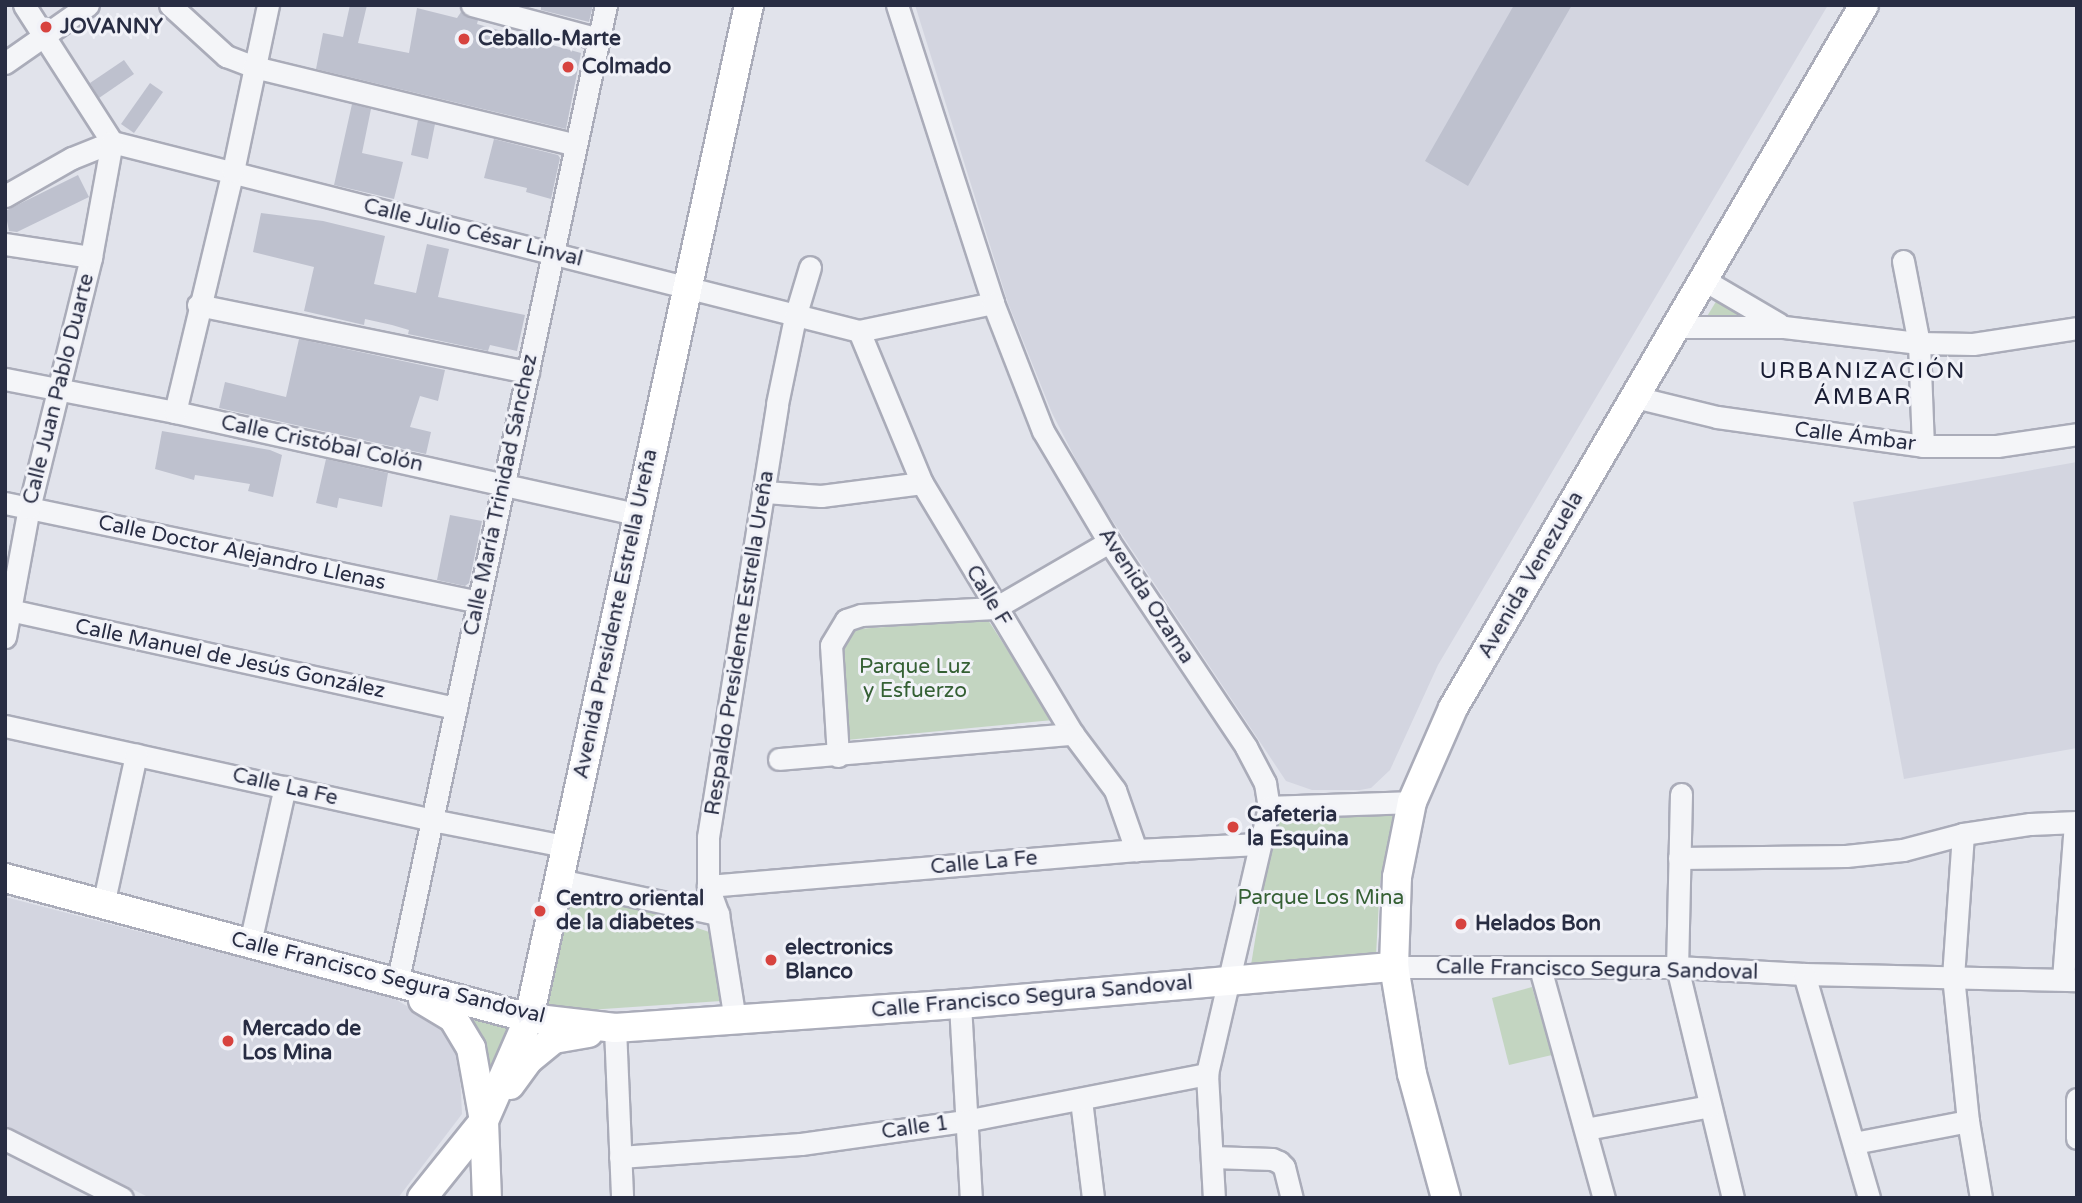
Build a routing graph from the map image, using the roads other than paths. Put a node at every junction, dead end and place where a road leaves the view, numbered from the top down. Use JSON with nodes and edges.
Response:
{"nodes":[{"id":1,"x":24,"y":5,"type":"edge"},
{"id":2,"x":89,"y":5,"type":"edge"},
{"id":3,"x":170,"y":5,"type":"edge"},
{"id":4,"x":268,"y":5,"type":"edge"},
{"id":5,"x":472,"y":5,"type":"edge"},
{"id":6,"x":606,"y":5,"type":"edge"},
{"id":7,"x":749,"y":5,"type":"edge"},
{"id":8,"x":897,"y":5,"type":"edge"},
{"id":9,"x":1864,"y":5,"type":"edge"},
{"id":10,"x":45,"y":37,"type":"junction"},
{"id":11,"x":599,"y":38,"type":"junction"},
{"id":12,"x":5,"y":62,"type":"edge"},
{"id":13,"x":254,"y":67,"type":"junction"},
{"id":14,"x":112,"y":142,"type":"junction"},
{"id":15,"x":576,"y":145,"type":"junction"},
{"id":16,"x":233,"y":171,"type":"junction"},
{"id":17,"x":5,"y":196,"type":"edge"},
{"id":18,"x":5,"y":244,"type":"edge"},
{"id":19,"x":553,"y":254,"type":"junction"},
{"id":20,"x":91,"y":257,"type":"junction"},
{"id":21,"x":1903,"y":261,"type":"dead end"},
{"id":22,"x":810,"y":267,"type":"dead end"},
{"id":23,"x":1704,"y":280,"type":"junction"},
{"id":24,"x":687,"y":286,"type":"junction"},
{"id":25,"x":993,"y":303,"type":"junction"},
{"id":26,"x":198,"y":305,"type":"junction"},
{"id":27,"x":795,"y":317,"type":"junction"},
{"id":28,"x":1676,"y":327,"type":"junction"},
{"id":29,"x":1784,"y":327,"type":"junction"},
{"id":30,"x":2077,"y":328,"type":"edge"},
{"id":31,"x":859,"y":331,"type":"junction"},
{"id":32,"x":1919,"y":343,"type":"junction"},
{"id":33,"x":528,"y":372,"type":"junction"},
{"id":34,"x":5,"y":379,"type":"edge"},
{"id":35,"x":58,"y":391,"type":"junction"},
{"id":36,"x":1635,"y":397,"type":"junction"},
{"id":37,"x":175,"y":412,"type":"junction"},
{"id":38,"x":2077,"y":434,"type":"edge"},
{"id":39,"x":1923,"y":446,"type":"junction"},
{"id":40,"x":503,"y":483,"type":"junction"},
{"id":41,"x":922,"y":483,"type":"junction"},
{"id":42,"x":765,"y":492,"type":"junction"},
{"id":43,"x":5,"y":503,"type":"edge"},
{"id":44,"x":29,"y":508,"type":"junction"},
{"id":45,"x":638,"y":515,"type":"junction"},
{"id":46,"x":1109,"y":542,"type":"junction"},
{"id":47,"x":478,"y":602,"type":"junction"},
{"id":48,"x":995,"y":608,"type":"junction"},
{"id":49,"x":8,"y":610,"type":"edge"},
{"id":50,"x":5,"y":637,"type":"edge"},
{"id":51,"x":456,"y":708,"type":"junction"},
{"id":52,"x":5,"y":726,"type":"edge"},
{"id":53,"x":1073,"y":734,"type":"junction"},
{"id":54,"x":136,"y":754,"type":"junction"},
{"id":55,"x":838,"y":756,"type":"junction"},
{"id":56,"x":779,"y":758,"type":"dead end"},
{"id":57,"x":285,"y":787,"type":"junction"},
{"id":58,"x":1681,"y":794,"type":"dead end"},
{"id":59,"x":1412,"y":802,"type":"junction"},
{"id":60,"x":1269,"y":807,"type":"junction"},
{"id":61,"x":432,"y":820,"type":"junction"},
{"id":62,"x":2076,"y":822,"type":"edge"},
{"id":63,"x":1963,"y":834,"type":"junction"},
{"id":64,"x":1260,"y":844,"type":"junction"},
{"id":65,"x":565,"y":846,"type":"junction"},
{"id":66,"x":1136,"y":850,"type":"junction"},
{"id":67,"x":1679,"y":858,"type":"junction"},
{"id":68,"x":5,"y":878,"type":"edge"},
{"id":69,"x":559,"y":880,"type":"junction"},
{"id":70,"x":708,"y":886,"type":"junction"},
{"id":71,"x":103,"y":905,"type":"junction"},
{"id":72,"x":718,"y":914,"type":"junction"},
{"id":73,"x":250,"y":943,"type":"junction"},
{"id":74,"x":1394,"y":967,"type":"junction"},
{"id":75,"x":1677,"y":967,"type":"junction"},
{"id":76,"x":1540,"y":968,"type":"junction"},
{"id":77,"x":1804,"y":974,"type":"junction"},
{"id":78,"x":1953,"y":976,"type":"junction"},
{"id":79,"x":2070,"y":980,"type":"edge"},
{"id":80,"x":1229,"y":981,"type":"junction"},
{"id":81,"x":397,"y":984,"type":"junction"},
{"id":82,"x":960,"y":1004,"type":"junction"},
{"id":83,"x":529,"y":1018,"type":"junction"},
{"id":84,"x":735,"y":1020,"type":"junction"},
{"id":85,"x":615,"y":1028,"type":"junction"},
{"id":86,"x":1208,"y":1074,"type":"junction"},
{"id":87,"x":2077,"y":1099,"type":"edge"},
{"id":88,"x":1081,"y":1100,"type":"junction"},
{"id":89,"x":1710,"y":1106,"type":"junction"},
{"id":90,"x":484,"y":1121,"type":"junction"},
{"id":91,"x":965,"y":1121,"type":"junction"},
{"id":92,"x":1968,"y":1121,"type":"junction"},
{"id":93,"x":1586,"y":1129,"type":"junction"},
{"id":94,"x":2077,"y":1138,"type":"edge"},
{"id":95,"x":5,"y":1139,"type":"edge"},
{"id":96,"x":1854,"y":1143,"type":"junction"},
{"id":97,"x":620,"y":1157,"type":"junction"},
{"id":98,"x":1212,"y":1157,"type":"junction"},
{"id":99,"x":122,"y":1198,"type":"edge"},
{"id":100,"x":422,"y":1198,"type":"edge"},
{"id":101,"x":487,"y":1198,"type":"edge"},
{"id":102,"x":622,"y":1198,"type":"edge"},
{"id":103,"x":971,"y":1198,"type":"edge"},
{"id":104,"x":1093,"y":1198,"type":"edge"},
{"id":105,"x":1214,"y":1198,"type":"edge"},
{"id":106,"x":1292,"y":1198,"type":"edge"},
{"id":107,"x":1446,"y":1198,"type":"edge"},
{"id":108,"x":1604,"y":1198,"type":"edge"},
{"id":109,"x":1732,"y":1198,"type":"edge"},
{"id":110,"x":1869,"y":1198,"type":"edge"},
{"id":111,"x":1981,"y":1198,"type":"edge"}],
"edges":[{"from":1,"to":10,"type":"street"},
{"from":2,"to":10,"type":"street"},
{"from":3,"to":13,"type":"street"},
{"from":4,"to":13,"type":"street"},
{"from":5,"to":11,"type":"street"},
{"from":6,"to":11,"type":"street","name":"Calle María Trinidad Sánchez"},
{"from":7,"to":24,"type":"main road","name":"Avenida Presidente Estrella Ureña"},
{"from":8,"to":25,"type":"street","name":"Avenida Ozama"},
{"from":9,"to":23,"type":"main road","name":"Avenida Venezuela"},
{"from":10,"to":12,"type":"street"},
{"from":10,"to":14,"type":"street"},
{"from":11,"to":15,"type":"street","name":"Calle María Trinidad Sánchez"},
{"from":13,"to":15,"type":"street"},
{"from":13,"to":16,"type":"street"},
{"from":14,"to":16,"type":"street","name":"Calle Julio César Linval"},
{"from":14,"to":17,"type":"street"},
{"from":14,"to":20,"type":"street","name":"Calle Juan Pablo Duarte"},
{"from":15,"to":19,"type":"street","name":"Calle María Trinidad Sánchez"},
{"from":16,"to":19,"type":"street","name":"Calle Julio César Linval"},
{"from":16,"to":26,"type":"street"},
{"from":18,"to":20,"type":"street"},
{"from":19,"to":24,"type":"street","name":"Calle Julio César Linval"},
{"from":19,"to":33,"type":"street","name":"Calle María Trinidad Sánchez"},
{"from":20,"to":35,"type":"street","name":"Calle Juan Pablo Duarte"},
{"from":21,"to":32,"type":"street"},
{"from":22,"to":27,"type":"street","name":"Respaldo Presidente Estrella Ureña"},
{"from":23,"to":28,"type":"main road","name":"Avenida Venezuela"},
{"from":23,"to":29,"type":"street"},
{"from":24,"to":27,"type":"street","name":"Calle Julio César Linval"},
{"from":24,"to":45,"type":"main road","name":"Avenida Presidente Estrella Ureña"},
{"from":25,"to":31,"type":"street","name":"Calle Julio César Linval"},
{"from":25,"to":46,"type":"street","name":"Avenida Ozama"},
{"from":26,"to":33,"type":"street"},
{"from":26,"to":37,"type":"street"},
{"from":27,"to":31,"type":"street","name":"Calle Julio César Linval"},
{"from":27,"to":42,"type":"street","name":"Respaldo Presidente Estrella Ureña"},
{"from":28,"to":29,"type":"street"},
{"from":28,"to":36,"type":"main road","name":"Avenida Venezuela"},
{"from":29,"to":32,"type":"street"},
{"from":30,"to":32,"type":"street"},
{"from":31,"to":41,"type":"street","name":"Calle F"},
{"from":32,"to":39,"type":"street"},
{"from":33,"to":40,"type":"street","name":"Calle María Trinidad Sánchez"},
{"from":34,"to":35,"type":"street","name":"Calle Cristóbal Colón"},
{"from":35,"to":37,"type":"street","name":"Calle Cristóbal Colón"},
{"from":35,"to":44,"type":"street","name":"Calle Juan Pablo Duarte"},
{"from":36,"to":39,"type":"street","name":"Calle Ámbar"},
{"from":36,"to":59,"type":"main road","name":"Avenida Venezuela"},
{"from":37,"to":40,"type":"street","name":"Calle Cristóbal Colón"},
{"from":38,"to":39,"type":"street","name":"Calle Ámbar"},
{"from":40,"to":45,"type":"street","name":"Calle Cristóbal Colón"},
{"from":40,"to":47,"type":"street","name":"Calle María Trinidad Sánchez"},
{"from":41,"to":42,"type":"street"},
{"from":41,"to":48,"type":"street","name":"Calle F"},
{"from":42,"to":70,"type":"street","name":"Respaldo Presidente Estrella Ureña"},
{"from":43,"to":44,"type":"street","name":"Calle Doctor Alejandro Llenas"},
{"from":44,"to":47,"type":"street","name":"Calle Doctor Alejandro Llenas"},
{"from":44,"to":49,"type":"street","name":"Calle Juan Pablo Duarte"},
{"from":45,"to":65,"type":"main road","name":"Avenida Presidente Estrella Ureña"},
{"from":46,"to":48,"type":"street"},
{"from":46,"to":60,"type":"street","name":"Avenida Ozama"},
{"from":47,"to":51,"type":"street","name":"Calle María Trinidad Sánchez"},
{"from":48,"to":53,"type":"street","name":"Calle F"},
{"from":48,"to":55,"type":"street"},
{"from":49,"to":50,"type":"street","name":"Calle Juan Pablo Duarte"},
{"from":49,"to":51,"type":"street","name":"Calle Manuel de Jesús González"},
{"from":51,"to":61,"type":"street","name":"Calle María Trinidad Sánchez"},
{"from":52,"to":54,"type":"street","name":"Calle La Fe"},
{"from":53,"to":55,"type":"street"},
{"from":53,"to":66,"type":"street","name":"Calle F"},
{"from":54,"to":57,"type":"street","name":"Calle La Fe"},
{"from":54,"to":71,"type":"street"},
{"from":55,"to":56,"type":"street"},
{"from":57,"to":61,"type":"street","name":"Calle La Fe"},
{"from":57,"to":73,"type":"street"},
{"from":58,"to":67,"type":"street"},
{"from":59,"to":60,"type":"street"},
{"from":59,"to":74,"type":"main road","name":"Avenida Venezuela"},
{"from":60,"to":64,"type":"street","name":"Avenida Ozama"},
{"from":61,"to":65,"type":"street","name":"Calle La Fe"},
{"from":61,"to":81,"type":"street","name":"Calle María Trinidad Sánchez"},
{"from":62,"to":63,"type":"street"},
{"from":62,"to":79,"type":"street"},
{"from":63,"to":67,"type":"street"},
{"from":63,"to":78,"type":"street"},
{"from":64,"to":66,"type":"street","name":"Calle La Fe"},
{"from":64,"to":80,"type":"street","name":"Avenida Ozama"},
{"from":65,"to":69,"type":"main road","name":"Avenida Presidente Estrella Ureña"},
{"from":66,"to":70,"type":"street","name":"Calle La Fe"},
{"from":67,"to":75,"type":"street"},
{"from":68,"to":71,"type":"main road","name":"Calle Francisco Segura Sandoval"},
{"from":69,"to":72,"type":"street"},
{"from":69,"to":83,"type":"main road","name":"Avenida Presidente Estrella Ureña"},
{"from":70,"to":72,"type":"street","name":"Respaldo Presidente Estrella Ureña"},
{"from":71,"to":73,"type":"main road","name":"Calle Francisco Segura Sandoval"},
{"from":72,"to":84,"type":"street","name":"Respaldo Presidente Estrella Ureña"},
{"from":73,"to":81,"type":"main road","name":"Calle Francisco Segura Sandoval"},
{"from":74,"to":76,"type":"street","name":"Calle Francisco Segura Sandoval"},
{"from":74,"to":80,"type":"main road","name":"Calle Francisco Segura Sandoval"},
{"from":74,"to":107,"type":"main road","name":"Avenida Venezuela"},
{"from":75,"to":76,"type":"street","name":"Calle Francisco Segura Sandoval"},
{"from":75,"to":77,"type":"street","name":"Calle Francisco Segura Sandoval"},
{"from":75,"to":89,"type":"street"},
{"from":76,"to":93,"type":"street"},
{"from":77,"to":78,"type":"street","name":"Calle Francisco Segura Sandoval"},
{"from":77,"to":96,"type":"street"},
{"from":78,"to":79,"type":"street","name":"Calle Francisco Segura Sandoval"},
{"from":78,"to":92,"type":"street"},
{"from":80,"to":82,"type":"main road","name":"Calle Francisco Segura Sandoval"},
{"from":80,"to":86,"type":"street","name":"Avenida Ozama"},
{"from":81,"to":83,"type":"main road","name":"Calle Francisco Segura Sandoval"},
{"from":81,"to":90,"type":"main road"},
{"from":82,"to":84,"type":"main road","name":"Calle Francisco Segura Sandoval"},
{"from":82,"to":91,"type":"street"},
{"from":83,"to":85,"type":"main road","name":"Calle Francisco Segura Sandoval"},
{"from":83,"to":90,"type":"main road","name":"Avenida Presidente Estrella Ureña"},
{"from":84,"to":85,"type":"main road","name":"Calle Francisco Segura Sandoval"},
{"from":85,"to":90,"type":"main road"},
{"from":85,"to":97,"type":"street"},
{"from":86,"to":88,"type":"street","name":"Calle 1"},
{"from":86,"to":98,"type":"street","name":"Avenida Ozama"},
{"from":87,"to":94,"type":"street"},
{"from":88,"to":91,"type":"street","name":"Calle 1"},
{"from":88,"to":104,"type":"street"},
{"from":89,"to":93,"type":"street"},
{"from":89,"to":109,"type":"street"},
{"from":90,"to":100,"type":"main road","name":"Avenida Presidente Estrella Ureña"},
{"from":90,"to":101,"type":"main road"},
{"from":91,"to":97,"type":"street","name":"Calle 1"},
{"from":91,"to":103,"type":"street"},
{"from":92,"to":96,"type":"street"},
{"from":92,"to":111,"type":"street"},
{"from":93,"to":108,"type":"street"},
{"from":95,"to":99,"type":"street"},
{"from":96,"to":110,"type":"street"},
{"from":97,"to":102,"type":"street"},
{"from":98,"to":105,"type":"street","name":"Avenida Ozama"},
{"from":98,"to":106,"type":"street"}]}
